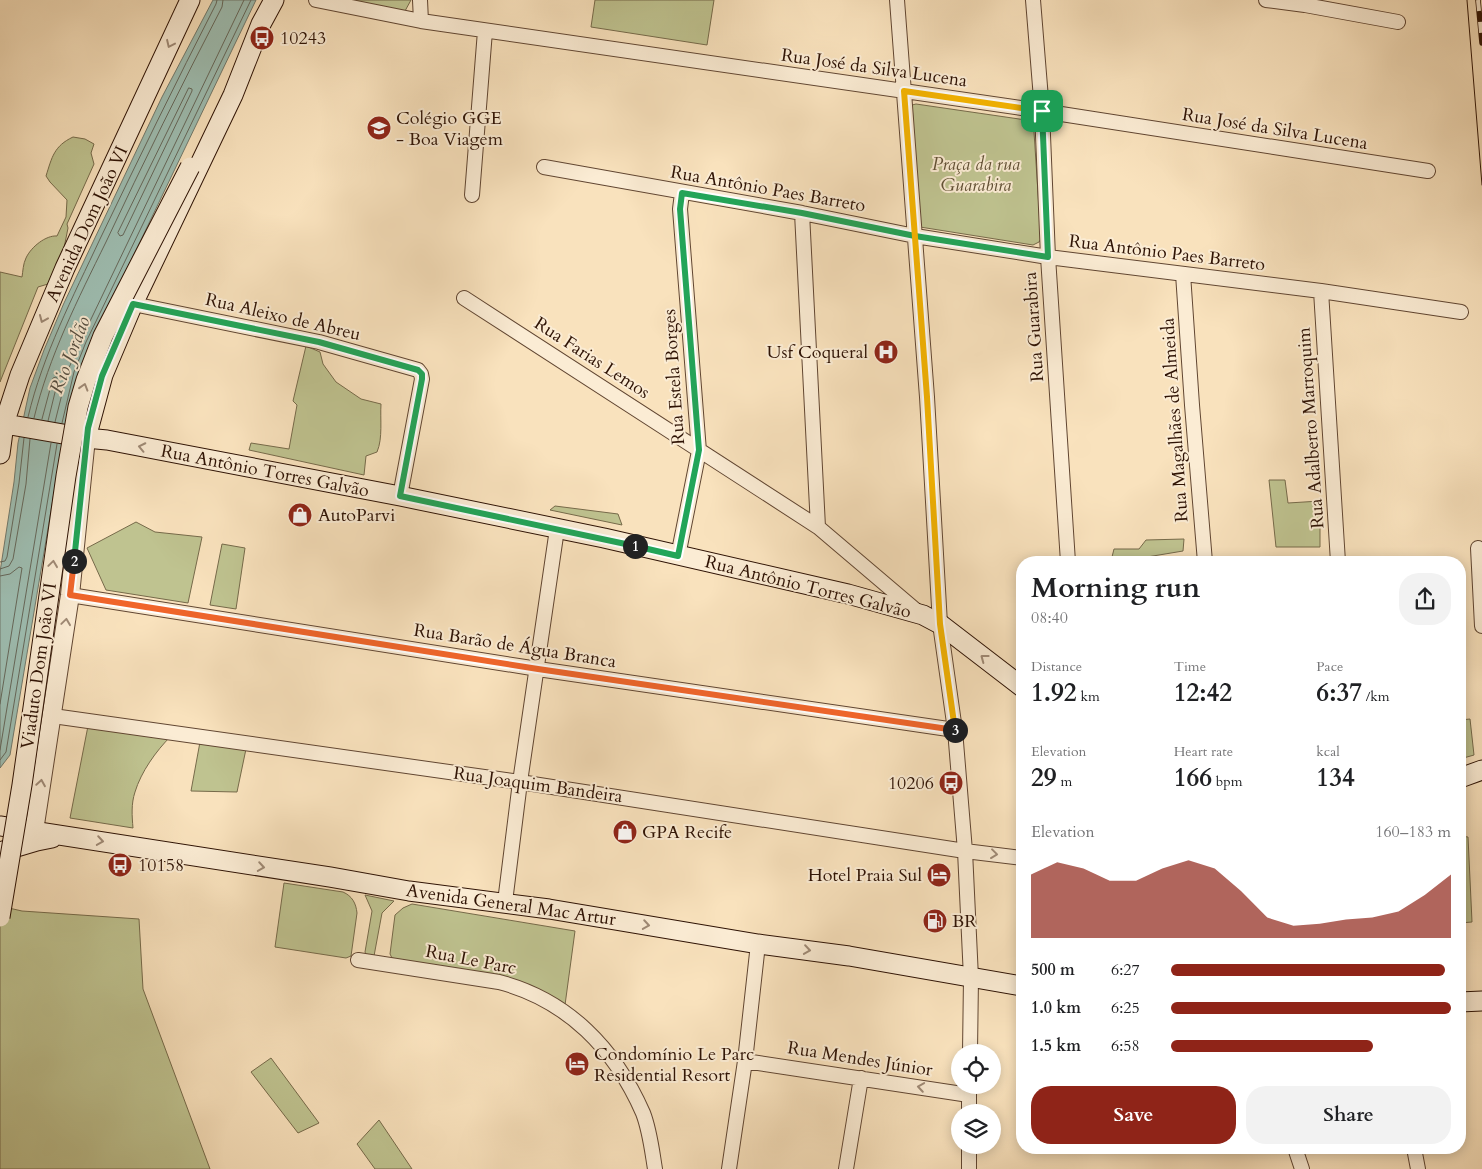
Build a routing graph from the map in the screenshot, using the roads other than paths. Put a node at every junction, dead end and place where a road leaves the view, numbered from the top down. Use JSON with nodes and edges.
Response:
{"nodes":[{"id":1,"x":190,"y":0,"type":"edge"},
{"id":2,"x":274,"y":0,"type":"edge"},
{"id":3,"x":316,"y":0,"type":"edge"},
{"id":4,"x":420,"y":0,"type":"edge"},
{"id":5,"x":897,"y":0,"type":"edge"},
{"id":6,"x":1033,"y":0,"type":"edge"},
{"id":7,"x":1266,"y":0,"type":"edge"},
{"id":8,"x":1305,"y":2,"type":"edge"},
{"id":9,"x":421,"y":21,"type":"junction"},
{"id":10,"x":1398,"y":22,"type":"dead end"},
{"id":11,"x":486,"y":31,"type":"junction"},
{"id":12,"x":904,"y":91,"type":"junction"},
{"id":13,"x":1042,"y":111,"type":"junction"},
{"id":14,"x":216,"y":131,"type":"junction"},
{"id":15,"x":544,"y":167,"type":"dead end"},
{"id":16,"x":1428,"y":171,"type":"dead end"},
{"id":17,"x":682,"y":193,"type":"junction"},
{"id":18,"x":472,"y":196,"type":"dead end"},
{"id":19,"x":802,"y":213,"type":"junction"},
{"id":20,"x":915,"y":236,"type":"junction"},
{"id":21,"x":1048,"y":257,"type":"junction"},
{"id":22,"x":1183,"y":274,"type":"junction"},
{"id":23,"x":1321,"y":291,"type":"junction"},
{"id":24,"x":464,"y":298,"type":"dead end"},
{"id":25,"x":133,"y":304,"type":"junction"},
{"id":26,"x":1461,"y":312,"type":"dead end"},
{"id":27,"x":10,"y":419,"type":"edge"},
{"id":28,"x":87,"y":433,"type":"junction"},
{"id":29,"x":699,"y":450,"type":"junction"},
{"id":30,"x":0,"y":454,"type":"edge"},
{"id":31,"x":400,"y":496,"type":"junction"},
{"id":32,"x":818,"y":526,"type":"junction"},
{"id":33,"x":557,"y":529,"type":"junction"},
{"id":34,"x":1478,"y":548,"type":"dead end"},
{"id":35,"x":678,"y":556,"type":"junction"},
{"id":36,"x":1068,"y":556,"type":"edge"},
{"id":37,"x":1205,"y":556,"type":"edge"},
{"id":38,"x":1338,"y":556,"type":"edge"},
{"id":39,"x":70,"y":595,"type":"junction"},
{"id":40,"x":923,"y":615,"type":"junction"},
{"id":41,"x":940,"y":624,"type":"junction"},
{"id":42,"x":1482,"y":626,"type":"edge"},
{"id":43,"x":538,"y":669,"type":"junction"},
{"id":44,"x":1016,"y":682,"type":"edge"},
{"id":45,"x":53,"y":716,"type":"junction"},
{"id":46,"x":955,"y":730,"type":"junction"},
{"id":47,"x":1482,"y":770,"type":"edge"},
{"id":48,"x":1466,"y":776,"type":"edge"},
{"id":49,"x":520,"y":782,"type":"junction"},
{"id":50,"x":0,"y":826,"type":"edge"},
{"id":51,"x":34,"y":831,"type":"junction"},
{"id":52,"x":64,"y":836,"type":"junction"},
{"id":53,"x":965,"y":851,"type":"junction"},
{"id":54,"x":0,"y":852,"type":"edge"},
{"id":55,"x":1016,"y":857,"type":"edge"},
{"id":56,"x":505,"y":902,"type":"junction"},
{"id":57,"x":0,"y":917,"type":"edge"},
{"id":58,"x":758,"y":944,"type":"junction"},
{"id":59,"x":358,"y":960,"type":"dead end"},
{"id":60,"x":971,"y":978,"type":"junction"},
{"id":61,"x":1016,"y":985,"type":"edge"},
{"id":62,"x":1482,"y":1001,"type":"edge"},
{"id":63,"x":1466,"y":1002,"type":"edge"},
{"id":64,"x":970,"y":1044,"type":"edge"},
{"id":65,"x":744,"y":1061,"type":"junction"},
{"id":66,"x":861,"y":1078,"type":"junction"},
{"id":67,"x":951,"y":1088,"type":"edge"},
{"id":68,"x":969,"y":1154,"type":"edge"},
{"id":69,"x":1297,"y":1154,"type":"edge"},
{"id":70,"x":1415,"y":1154,"type":"edge"},
{"id":71,"x":1301,"y":1168,"type":"edge"},
{"id":72,"x":654,"y":1169,"type":"edge"},
{"id":73,"x":729,"y":1169,"type":"edge"},
{"id":74,"x":846,"y":1169,"type":"edge"},
{"id":75,"x":969,"y":1169,"type":"edge"},
{"id":76,"x":1418,"y":1169,"type":"edge"}],
"edges":[{"from":1,"to":27,"type":"main road","name":"Avenida Dom João VI","one_way":true},
{"from":2,"to":14,"type":"main road"},
{"from":3,"to":9,"type":"street","name":"Rua José da Silva Lucena"},
{"from":4,"to":9,"type":"street"},
{"from":5,"to":12,"type":"street"},
{"from":6,"to":13,"type":"street","name":"Rua Guarabira"},
{"from":7,"to":8,"type":"street"},
{"from":8,"to":10,"type":"street"},
{"from":9,"to":11,"type":"street","name":"Rua José da Silva Lucena"},
{"from":11,"to":12,"type":"street","name":"Rua José da Silva Lucena"},
{"from":11,"to":18,"type":"street"},
{"from":12,"to":13,"type":"street","name":"Rua José da Silva Lucena"},
{"from":12,"to":20,"type":"street"},
{"from":13,"to":16,"type":"street","name":"Rua José da Silva Lucena"},
{"from":13,"to":21,"type":"street","name":"Rua Guarabira"},
{"from":14,"to":25,"type":"main road"},
{"from":57,"to":14,"type":"main road","name":"Viaduto Dom João VI","one_way":true,"bridge":true},
{"from":15,"to":17,"type":"street","name":"Rua Antônio Paes Barreto"},
{"from":17,"to":19,"type":"street","name":"Rua Antônio Paes Barreto"},
{"from":17,"to":29,"type":"street","name":"Rua Estela Borges"},
{"from":19,"to":20,"type":"street","name":"Rua Antônio Paes Barreto"},
{"from":19,"to":32,"type":"street"},
{"from":20,"to":21,"type":"street","name":"Rua Antônio Paes Barreto"},
{"from":20,"to":41,"type":"street"},
{"from":21,"to":22,"type":"street","name":"Rua Antônio Paes Barreto"},
{"from":21,"to":36,"type":"street","name":"Rua Guarabira"},
{"from":22,"to":23,"type":"street","name":"Rua Antônio Paes Barreto"},
{"from":22,"to":37,"type":"street","name":"Rua Magalhães de Almeida"},
{"from":23,"to":26,"type":"street","name":"Rua Antônio Paes Barreto"},
{"from":23,"to":38,"type":"street","name":"Rua Adalberto Marroquim"},
{"from":24,"to":29,"type":"street","name":"Rua Farias Lemos"},
{"from":25,"to":28,"type":"main road"},
{"from":25,"to":31,"type":"street","name":"Rua Aleixo de Abreu"},
{"from":27,"to":28,"type":"main road","name":"Rua Antônio Torres Galvão"},
{"from":27,"to":30,"type":"main road","name":"Avenida Dom João VI"},
{"from":31,"to":28,"type":"main road","name":"Rua Antônio Torres Galvão","one_way":true},
{"from":28,"to":39,"type":"street"},
{"from":29,"to":32,"type":"street","name":"Rua Farias Lemos"},
{"from":29,"to":35,"type":"street","name":"Rua Estela Borges"},
{"from":31,"to":33,"type":"main road","name":"Rua Antônio Torres Galvão"},
{"from":32,"to":40,"type":"street","name":"Rua Farias Lemos"},
{"from":33,"to":35,"type":"main road","name":"Rua Antônio Torres Galvão"},
{"from":33,"to":43,"type":"street"},
{"from":34,"to":42,"type":"street"},
{"from":35,"to":40,"type":"main road","name":"Rua Antônio Torres Galvão"},
{"from":39,"to":43,"type":"street","name":"Rua Barão de Água Branca"},
{"from":45,"to":39,"type":"street","one_way":true},
{"from":40,"to":41,"type":"main road","name":"Rua Antônio Torres Galvão"},
{"from":44,"to":41,"type":"main road","name":"Rua Antônio Torres Galvão","one_way":true},
{"from":41,"to":46,"type":"street"},
{"from":43,"to":46,"type":"street","name":"Rua Barão de Água Branca"},
{"from":43,"to":49,"type":"street"},
{"from":45,"to":49,"type":"street","name":"Rua Joaquim Bandeira"},
{"from":51,"to":45,"type":"street","one_way":true},
{"from":46,"to":53,"type":"street"},
{"from":47,"to":48,"type":"main road"},
{"from":49,"to":53,"type":"street","name":"Rua Joaquim Bandeira"},
{"from":49,"to":56,"type":"street"},
{"from":50,"to":51,"type":"main road","name":"Avenida General Mac Artur"},
{"from":51,"to":52,"type":"main road","name":"Avenida General Mac Artur"},
{"from":52,"to":54,"type":"main road"},
{"from":52,"to":56,"type":"main road","name":"Avenida General Mac Artur","one_way":true},
{"from":53,"to":55,"type":"street","name":"Rua Joaquim Bandeira","one_way":true},
{"from":53,"to":60,"type":"street"},
{"from":56,"to":58,"type":"main road","name":"Avenida General Mac Artur","one_way":true},
{"from":58,"to":60,"type":"main road","name":"Avenida General Mac Artur","one_way":true},
{"from":58,"to":65,"type":"street"},
{"from":59,"to":72,"type":"street","name":"Rua Le Parc"},
{"from":60,"to":61,"type":"main road","name":"Avenida General Mac Artur"},
{"from":60,"to":64,"type":"street"},
{"from":62,"to":63,"type":"main road"},
{"from":65,"to":66,"type":"street","name":"Rua Mendes Júnior"},
{"from":65,"to":73,"type":"street"},
{"from":67,"to":66,"type":"street","name":"Rua Mendes Júnior","one_way":true},
{"from":66,"to":74,"type":"street"},
{"from":68,"to":75,"type":"street"},
{"from":69,"to":71,"type":"street"},
{"from":70,"to":76,"type":"street"}]}
